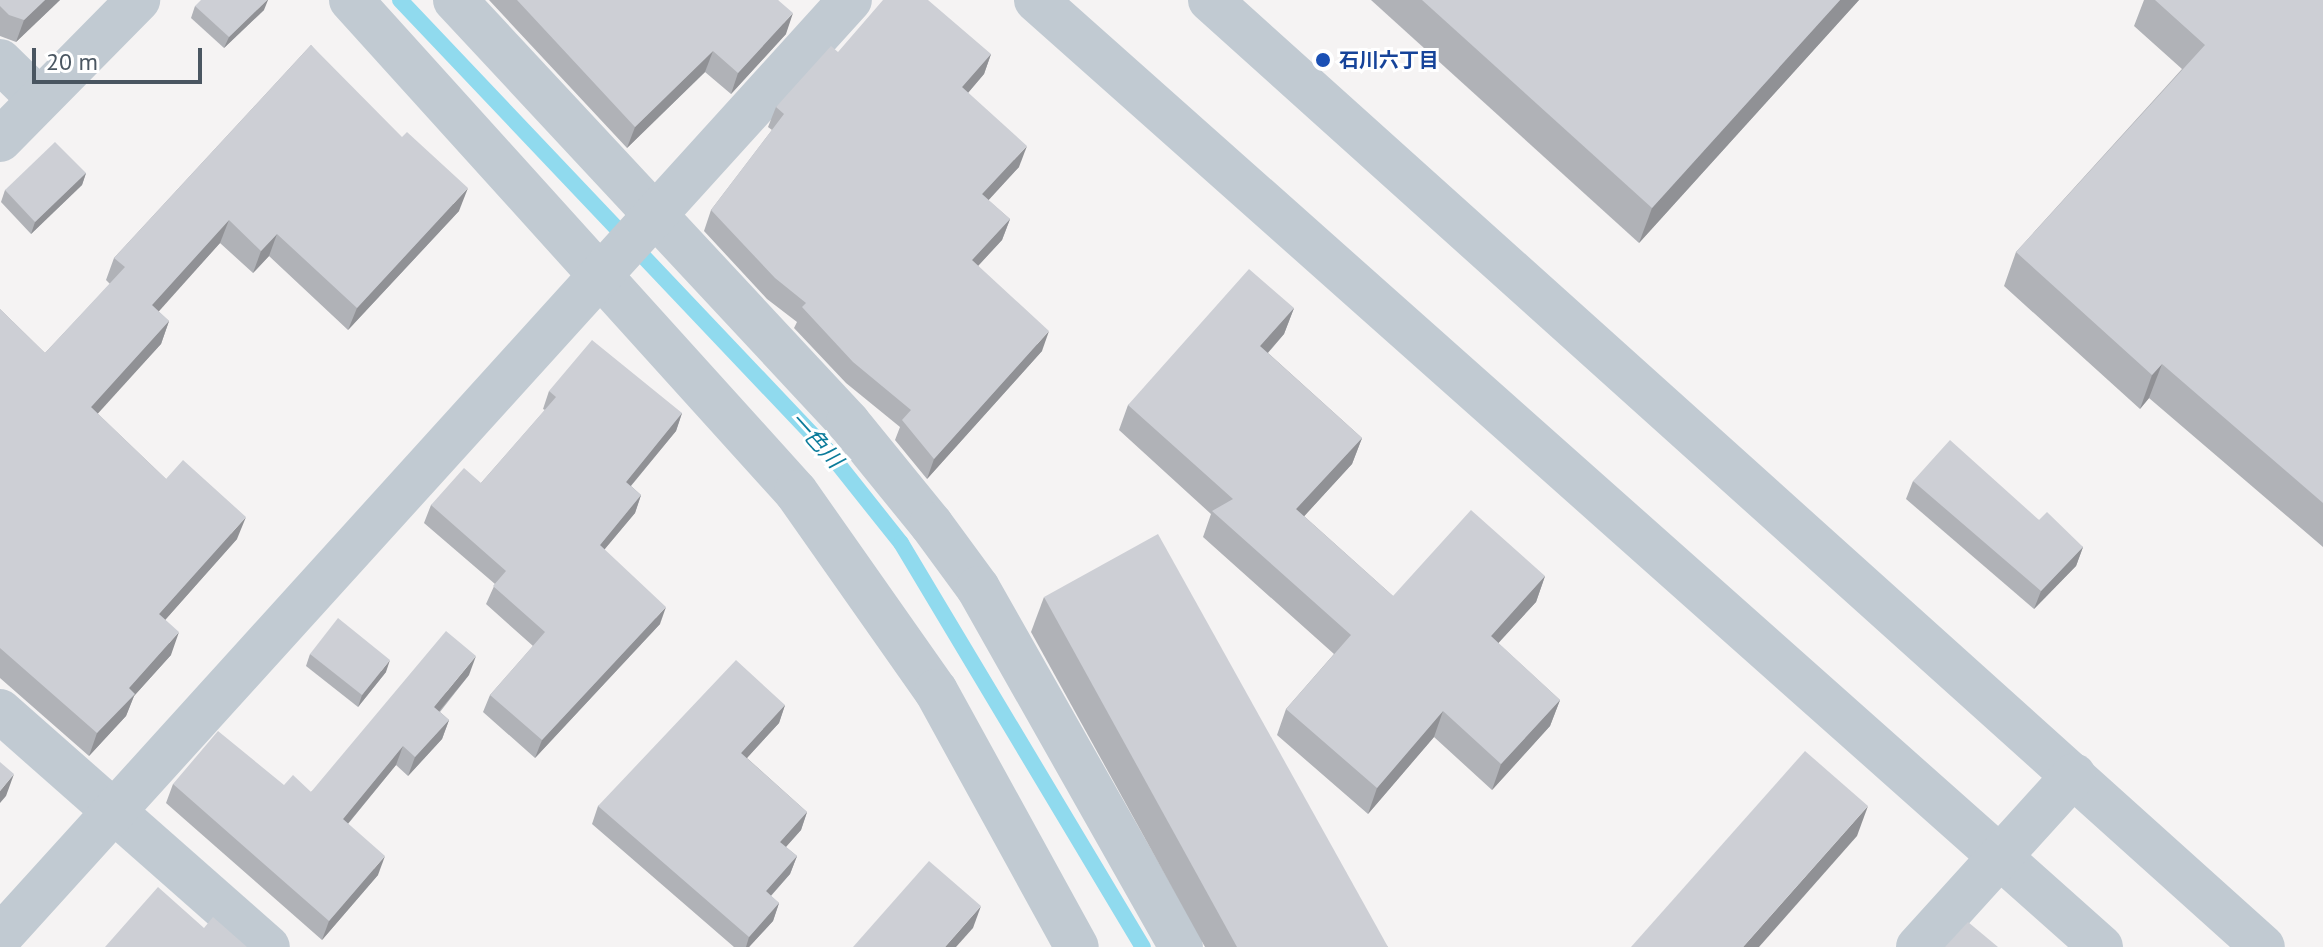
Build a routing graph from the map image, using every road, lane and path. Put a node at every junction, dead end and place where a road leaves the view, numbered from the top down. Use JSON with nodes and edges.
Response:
{"nodes":[{"id":1,"x":138,"y":0,"type":"edge"},
{"id":2,"x":351,"y":0,"type":"edge"},
{"id":3,"x":455,"y":0,"type":"edge"},
{"id":4,"x":850,"y":0,"type":"edge"},
{"id":5,"x":1036,"y":0,"type":"edge"},
{"id":6,"x":1210,"y":0,"type":"edge"},
{"id":7,"x":0,"y":61,"type":"edge"},
{"id":8,"x":39,"y":99,"type":"junction"},
{"id":9,"x":0,"y":140,"type":"edge"},
{"id":10,"x":649,"y":221,"type":"junction"},
{"id":11,"x":605,"y":271,"type":"junction"},
{"id":12,"x":0,"y":711,"type":"edge"},
{"id":13,"x":2074,"y":775,"type":"junction"},
{"id":14,"x":112,"y":810,"type":"junction"},
{"id":15,"x":2000,"y":856,"type":"junction"},
{"id":16,"x":0,"y":937,"type":"edge"},
{"id":17,"x":268,"y":947,"type":"edge"},
{"id":18,"x":1077,"y":947,"type":"edge"},
{"id":19,"x":1181,"y":947,"type":"edge"},
{"id":20,"x":1918,"y":947,"type":"edge"},
{"id":21,"x":2101,"y":947,"type":"edge"},
{"id":22,"x":2263,"y":947,"type":"edge"}],
"edges":[{"from":1,"to":8,"type":"street"},
{"from":2,"to":11,"type":"street"},
{"from":3,"to":10,"type":"street"},
{"from":4,"to":10,"type":"street"},
{"from":5,"to":15,"type":"street"},
{"from":6,"to":13,"type":"street"},
{"from":7,"to":8,"type":"street"},
{"from":8,"to":9,"type":"street"},
{"from":10,"to":11,"type":"street"},
{"from":10,"to":19,"type":"street"},
{"from":11,"to":14,"type":"street"},
{"from":11,"to":18,"type":"street"},
{"from":12,"to":14,"type":"street"},
{"from":13,"to":15,"type":"street"},
{"from":13,"to":22,"type":"street"},
{"from":14,"to":16,"type":"street"},
{"from":14,"to":17,"type":"street"},
{"from":15,"to":20,"type":"street"},
{"from":15,"to":21,"type":"street"}]}
